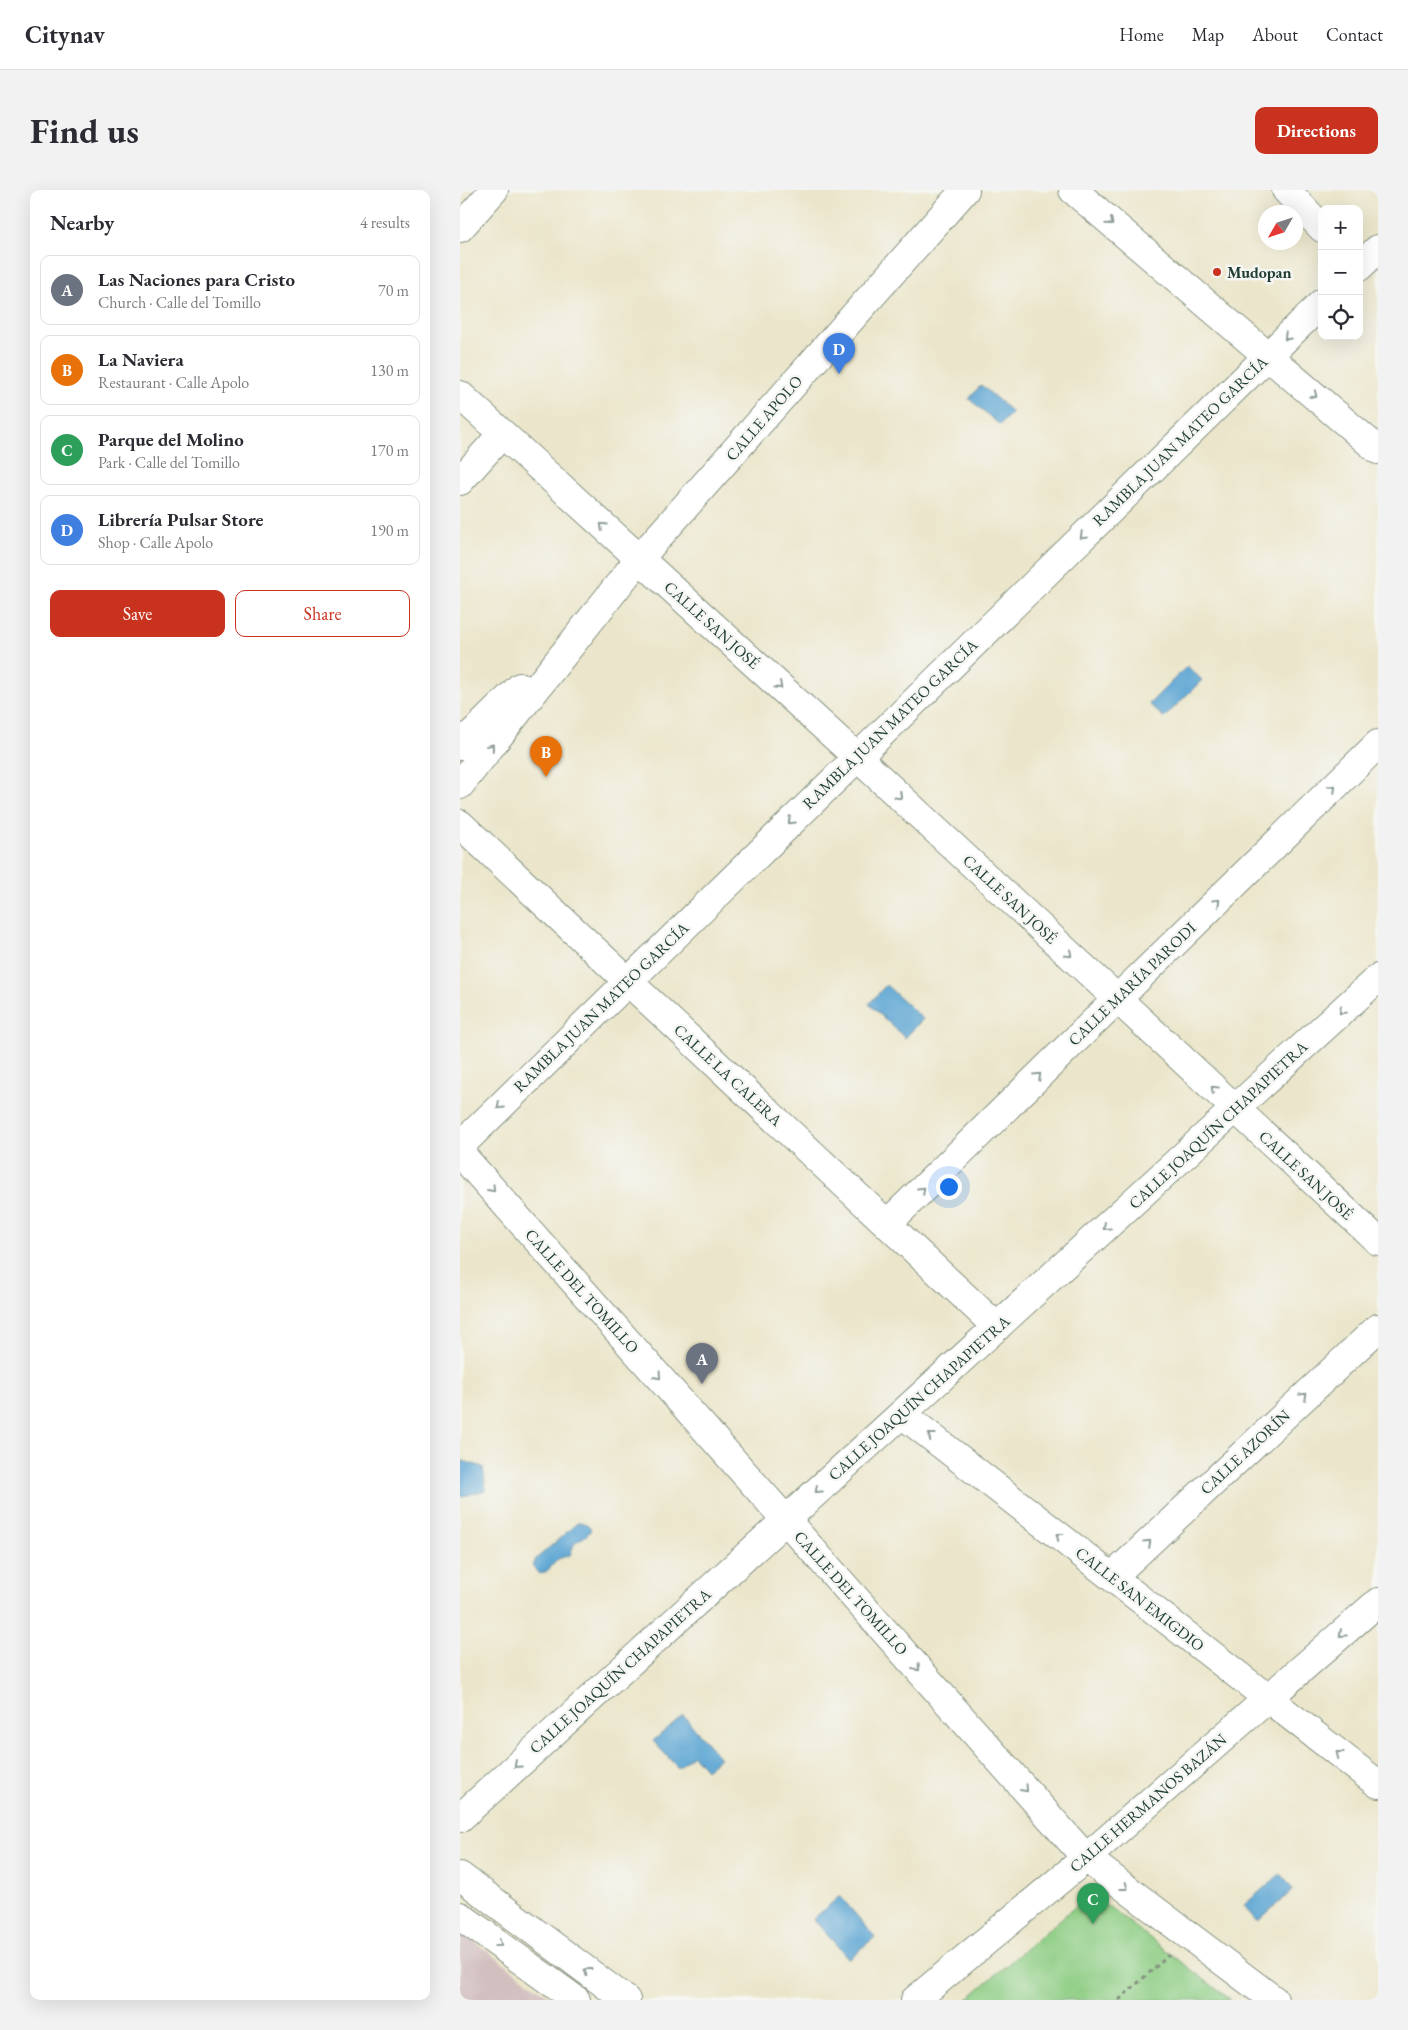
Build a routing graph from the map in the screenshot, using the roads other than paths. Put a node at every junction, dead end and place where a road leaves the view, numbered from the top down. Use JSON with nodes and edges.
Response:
{"nodes":[{"id":1,"x":494,"y":190,"type":"edge"},
{"id":2,"x":965,"y":190,"type":"edge"},
{"id":3,"x":1073,"y":190,"type":"edge"},
{"id":4,"x":1286,"y":190,"type":"edge"},
{"id":5,"x":1318,"y":224,"type":"edge"},
{"id":6,"x":460,"y":228,"type":"edge"},
{"id":7,"x":1378,"y":249,"type":"edge"},
{"id":8,"x":1363,"y":263,"type":"edge"},
{"id":9,"x":1318,"y":307,"type":"edge"},
{"id":10,"x":1267,"y":356,"type":"junction"},
{"id":11,"x":460,"y":395,"type":"edge"},
{"id":12,"x":502,"y":434,"type":"junction"},
{"id":13,"x":1378,"y":450,"type":"edge"},
{"id":14,"x":460,"y":481,"type":"edge"},
{"id":15,"x":639,"y":560,"type":"junction"},
{"id":16,"x":605,"y":604,"type":"junction"},
{"id":17,"x":1378,"y":744,"type":"edge"},
{"id":18,"x":460,"y":746,"type":"edge"},
{"id":19,"x":857,"y":756,"type":"junction"},
{"id":20,"x":460,"y":785,"type":"edge"},
{"id":21,"x":460,"y":824,"type":"edge"},
{"id":22,"x":1378,"y":978,"type":"edge"},
{"id":23,"x":627,"y":980,"type":"junction"},
{"id":24,"x":1117,"y":999,"type":"junction"},
{"id":25,"x":1236,"y":1109,"type":"junction"},
{"id":26,"x":460,"y":1146,"type":"edge"},
{"id":27,"x":460,"y":1153,"type":"edge"},
{"id":28,"x":887,"y":1224,"type":"junction"},
{"id":29,"x":1378,"y":1241,"type":"edge"},
{"id":30,"x":997,"y":1328,"type":"junction"},
{"id":31,"x":1378,"y":1328,"type":"edge"},
{"id":32,"x":902,"y":1414,"type":"junction"},
{"id":33,"x":786,"y":1520,"type":"junction"},
{"id":34,"x":1112,"y":1577,"type":"junction"},
{"id":35,"x":1378,"y":1602,"type":"edge"},
{"id":36,"x":1269,"y":1699,"type":"junction"},
{"id":37,"x":1378,"y":1784,"type":"edge"},
{"id":38,"x":460,"y":1818,"type":"edge"},
{"id":39,"x":1086,"y":1858,"type":"junction"},
{"id":40,"x":460,"y":1876,"type":"edge"},
{"id":41,"x":460,"y":1916,"type":"edge"},
{"id":42,"x":576,"y":2000,"type":"edge"},
{"id":43,"x":626,"y":2000,"type":"edge"},
{"id":44,"x":915,"y":2000,"type":"edge"},
{"id":45,"x":1274,"y":2000,"type":"edge"}],
"edges":[{"from":1,"to":6,"type":"street"},
{"from":2,"to":15,"type":"street","name":"CALLE APOLO"},
{"from":3,"to":10,"type":"street","one_way":true},
{"from":4,"to":5,"type":"street"},
{"from":7,"to":8,"type":"street"},
{"from":9,"to":10,"type":"street","name":"RAMBLA JUAN MATEO GARCÍA","one_way":true},
{"from":10,"to":13,"type":"street","one_way":true},
{"from":10,"to":19,"type":"street","name":"RAMBLA JUAN MATEO GARCÍA","one_way":true},
{"from":11,"to":12,"type":"street","name":"CALLE SAN JOSÉ"},
{"from":12,"to":14,"type":"street"},
{"from":15,"to":12,"type":"street","name":"CALLE SAN JOSÉ","one_way":true},
{"from":15,"to":16,"type":"street","name":"CALLE APOLO"},
{"from":15,"to":19,"type":"street","name":"CALLE SAN JOSÉ","one_way":true},
{"from":16,"to":18,"type":"street","name":"CALLE APOLO"},
{"from":20,"to":16,"type":"street","name":"CALLE APOLO","one_way":true},
{"from":24,"to":17,"type":"street","name":"CALLE MARÍA PARODI","one_way":true},
{"from":19,"to":23,"type":"street","name":"RAMBLA JUAN MATEO GARCÍA","one_way":true},
{"from":19,"to":24,"type":"street","name":"CALLE SAN JOSÉ","one_way":true},
{"from":21,"to":23,"type":"street","name":"CALLE LA CALERA"},
{"from":22,"to":25,"type":"street","name":"CALLE JOAQUÍN CHAPAPIETRA","one_way":true},
{"from":23,"to":26,"type":"street","name":"RAMBLA JUAN MATEO GARCÍA","one_way":true},
{"from":23,"to":28,"type":"street","name":"CALLE LA CALERA"},
{"from":25,"to":24,"type":"street","name":"CALLE SAN JOSÉ","one_way":true},
{"from":28,"to":24,"type":"street","name":"CALLE MARÍA PARODI","one_way":true},
{"from":25,"to":29,"type":"street","name":"CALLE SAN JOSÉ"},
{"from":25,"to":30,"type":"street","name":"CALLE JOAQUÍN CHAPAPIETRA","one_way":true},
{"from":27,"to":33,"type":"street","name":"CALLE DEL TOMILLO","one_way":true},
{"from":28,"to":30,"type":"street","name":"CALLE LA CALERA"},
{"from":30,"to":32,"type":"street","name":"CALLE JOAQUÍN CHAPAPIETRA"},
{"from":34,"to":31,"type":"street","name":"CALLE AZORÍN","one_way":true},
{"from":32,"to":33,"type":"street","name":"CALLE JOAQUÍN CHAPAPIETRA","one_way":true},
{"from":34,"to":32,"type":"street","name":"CALLE SAN EMIGDIO","one_way":true},
{"from":33,"to":38,"type":"street","name":"CALLE JOAQUÍN CHAPAPIETRA","one_way":true},
{"from":33,"to":39,"type":"street","name":"CALLE DEL TOMILLO","one_way":true},
{"from":34,"to":36,"type":"street","name":"CALLE SAN EMIGDIO"},
{"from":35,"to":36,"type":"street","name":"CALLE HERMANOS BAZÁN","one_way":true},
{"from":37,"to":36,"type":"street","name":"CALLE SAN EMIGDIO","one_way":true},
{"from":36,"to":39,"type":"street","name":"CALLE HERMANOS BAZÁN"},
{"from":39,"to":44,"type":"street","name":"CALLE HERMANOS BAZÁN"},
{"from":39,"to":45,"type":"street","name":"CALLE DEL TOMILLO","one_way":true},
{"from":43,"to":40,"type":"street","one_way":true},
{"from":41,"to":42,"type":"street","one_way":true}]}
